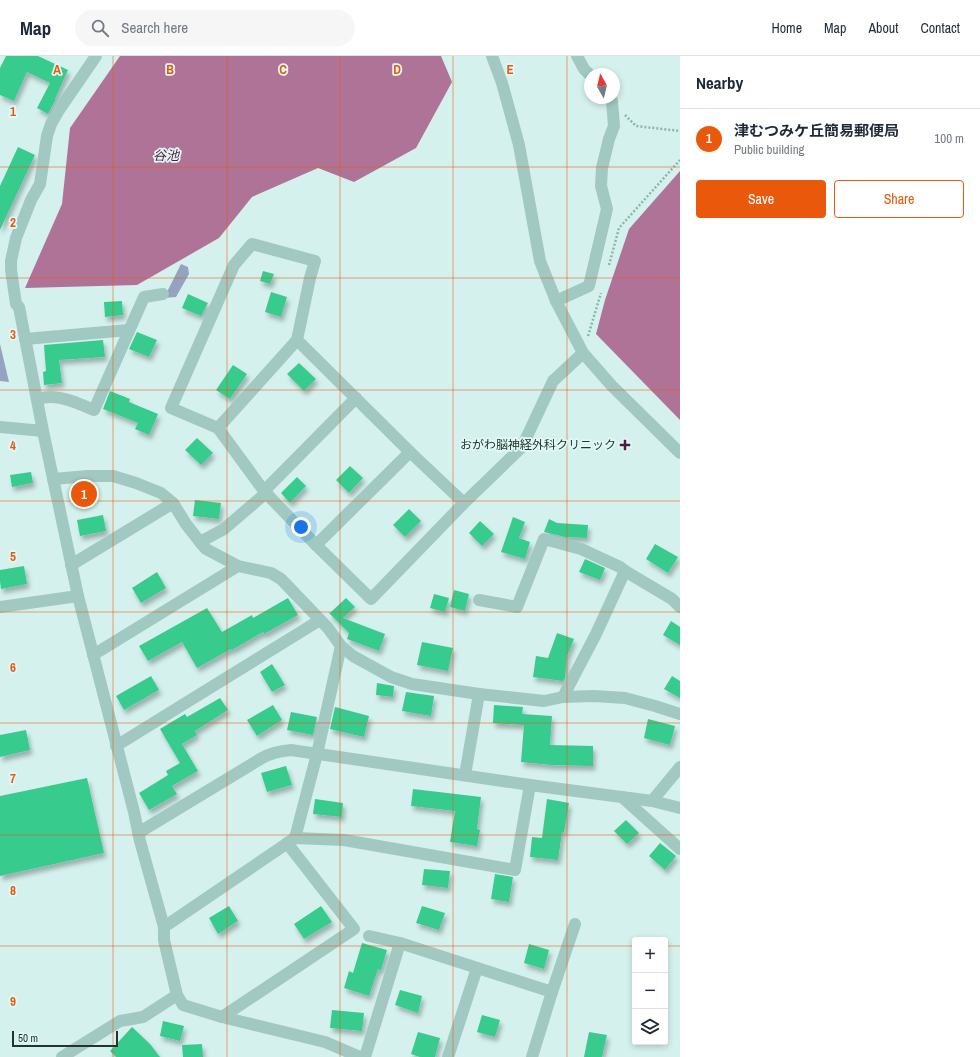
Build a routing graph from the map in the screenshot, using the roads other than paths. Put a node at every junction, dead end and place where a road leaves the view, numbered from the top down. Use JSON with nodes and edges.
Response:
{"nodes":[{"id":1,"x":96,"y":56,"type":"edge"},
{"id":2,"x":492,"y":56,"type":"edge"},
{"id":3,"x":577,"y":56,"type":"edge"},
{"id":4,"x":584,"y":69,"type":"edge"},
{"id":5,"x":611,"y":104,"type":"edge"},
{"id":6,"x":163,"y":294,"type":"dead end"},
{"id":7,"x":556,"y":301,"type":"junction"},
{"id":8,"x":129,"y":330,"type":"junction"},
{"id":9,"x":25,"y":339,"type":"junction"},
{"id":10,"x":297,"y":340,"type":"junction"},
{"id":11,"x":583,"y":352,"type":"junction"},
{"id":12,"x":356,"y":398,"type":"junction"},
{"id":13,"x":37,"y":399,"type":"junction"},
{"id":14,"x":0,"y":427,"type":"edge"},
{"id":15,"x":218,"y":428,"type":"junction"},
{"id":16,"x":43,"y":431,"type":"junction"},
{"id":17,"x":410,"y":452,"type":"junction"},
{"id":18,"x":680,"y":453,"type":"edge"},
{"id":19,"x":53,"y":479,"type":"junction"},
{"id":20,"x":265,"y":492,"type":"junction"},
{"id":21,"x":173,"y":503,"type":"junction"},
{"id":22,"x":464,"y":503,"type":"junction"},
{"id":23,"x":200,"y":542,"type":"junction"},
{"id":24,"x":316,"y":545,"type":"junction"},
{"id":25,"x":71,"y":565,"type":"junction"},
{"id":26,"x":238,"y":566,"type":"junction"},
{"id":27,"x":625,"y":571,"type":"junction"},
{"id":28,"x":78,"y":596,"type":"junction"},
{"id":29,"x":479,"y":600,"type":"dead end"},
{"id":30,"x":0,"y":607,"type":"edge"},
{"id":31,"x":680,"y":607,"type":"edge"},
{"id":32,"x":320,"y":620,"type":"junction"},
{"id":33,"x":341,"y":646,"type":"junction"},
{"id":34,"x":93,"y":655,"type":"junction"},
{"id":35,"x":480,"y":694,"type":"junction"},
{"id":36,"x":563,"y":697,"type":"junction"},
{"id":37,"x":680,"y":714,"type":"edge"},
{"id":38,"x":116,"y":746,"type":"junction"},
{"id":39,"x":317,"y":754,"type":"junction"},
{"id":40,"x":680,"y":766,"type":"edge"},
{"id":41,"x":465,"y":776,"type":"junction"},
{"id":42,"x":530,"y":786,"type":"junction"},
{"id":43,"x":622,"y":798,"type":"junction"},
{"id":44,"x":652,"y":801,"type":"junction"},
{"id":45,"x":680,"y":808,"type":"edge"},
{"id":46,"x":138,"y":832,"type":"junction"},
{"id":47,"x":291,"y":840,"type":"junction"},
{"id":48,"x":680,"y":849,"type":"edge"},
{"id":49,"x":575,"y":924,"type":"dead end"},
{"id":50,"x":164,"y":927,"type":"junction"},
{"id":51,"x":369,"y":936,"type":"dead end"},
{"id":52,"x":400,"y":944,"type":"junction"},
{"id":53,"x":477,"y":968,"type":"junction"},
{"id":54,"x":552,"y":992,"type":"junction"},
{"id":55,"x":177,"y":995,"type":"junction"},
{"id":56,"x":222,"y":1017,"type":"junction"},
{"id":57,"x":62,"y":1057,"type":"edge"},
{"id":58,"x":360,"y":1057,"type":"edge"},
{"id":59,"x":365,"y":1057,"type":"edge"},
{"id":60,"x":448,"y":1057,"type":"edge"},
{"id":61,"x":532,"y":1057,"type":"edge"}],
"edges":[{"from":1,"to":9,"type":"street"},
{"from":2,"to":7,"type":"street"},
{"from":3,"to":4,"type":"street"},
{"from":5,"to":7,"type":"street"},
{"from":6,"to":8,"type":"street"},
{"from":7,"to":11,"type":"street"},
{"from":8,"to":9,"type":"street"},
{"from":8,"to":13,"type":"street"},
{"from":9,"to":13,"type":"street"},
{"from":10,"to":12,"type":"street"},
{"from":10,"to":15,"type":"street"},
{"from":10,"to":15,"type":"street"},
{"from":11,"to":18,"type":"street"},
{"from":11,"to":22,"type":"street"},
{"from":12,"to":17,"type":"street"},
{"from":12,"to":20,"type":"street"},
{"from":13,"to":16,"type":"street"},
{"from":14,"to":16,"type":"street"},
{"from":15,"to":20,"type":"street"},
{"from":16,"to":19,"type":"street"},
{"from":17,"to":22,"type":"street"},
{"from":17,"to":24,"type":"street"},
{"from":19,"to":21,"type":"street"},
{"from":19,"to":25,"type":"street"},
{"from":20,"to":23,"type":"street"},
{"from":20,"to":24,"type":"street"},
{"from":21,"to":23,"type":"street"},
{"from":21,"to":25,"type":"street"},
{"from":22,"to":24,"type":"street"},
{"from":23,"to":26,"type":"street"},
{"from":25,"to":28,"type":"street"},
{"from":26,"to":32,"type":"street"},
{"from":26,"to":34,"type":"street"},
{"from":27,"to":29,"type":"street"},
{"from":27,"to":31,"type":"street"},
{"from":27,"to":36,"type":"street"},
{"from":28,"to":30,"type":"street"},
{"from":28,"to":34,"type":"street"},
{"from":32,"to":33,"type":"street"},
{"from":32,"to":38,"type":"street"},
{"from":33,"to":35,"type":"street"},
{"from":33,"to":39,"type":"street"},
{"from":34,"to":38,"type":"street"},
{"from":35,"to":36,"type":"street"},
{"from":35,"to":41,"type":"street"},
{"from":36,"to":37,"type":"street"},
{"from":38,"to":46,"type":"street"},
{"from":39,"to":41,"type":"street"},
{"from":39,"to":46,"type":"street"},
{"from":39,"to":47,"type":"street"},
{"from":40,"to":44,"type":"street"},
{"from":41,"to":42,"type":"street"},
{"from":42,"to":43,"type":"street"},
{"from":42,"to":47,"type":"street"},
{"from":43,"to":44,"type":"street"},
{"from":43,"to":48,"type":"street"},
{"from":44,"to":45,"type":"street"},
{"from":46,"to":50,"type":"street"},
{"from":47,"to":50,"type":"street"},
{"from":47,"to":56,"type":"street"},
{"from":49,"to":54,"type":"street"},
{"from":50,"to":55,"type":"street"},
{"from":51,"to":52,"type":"street"},
{"from":52,"to":53,"type":"street"},
{"from":52,"to":59,"type":"street"},
{"from":53,"to":54,"type":"street"},
{"from":53,"to":60,"type":"street"},
{"from":54,"to":61,"type":"street"},
{"from":55,"to":56,"type":"street"},
{"from":55,"to":57,"type":"street"},
{"from":56,"to":58,"type":"street"}]}
